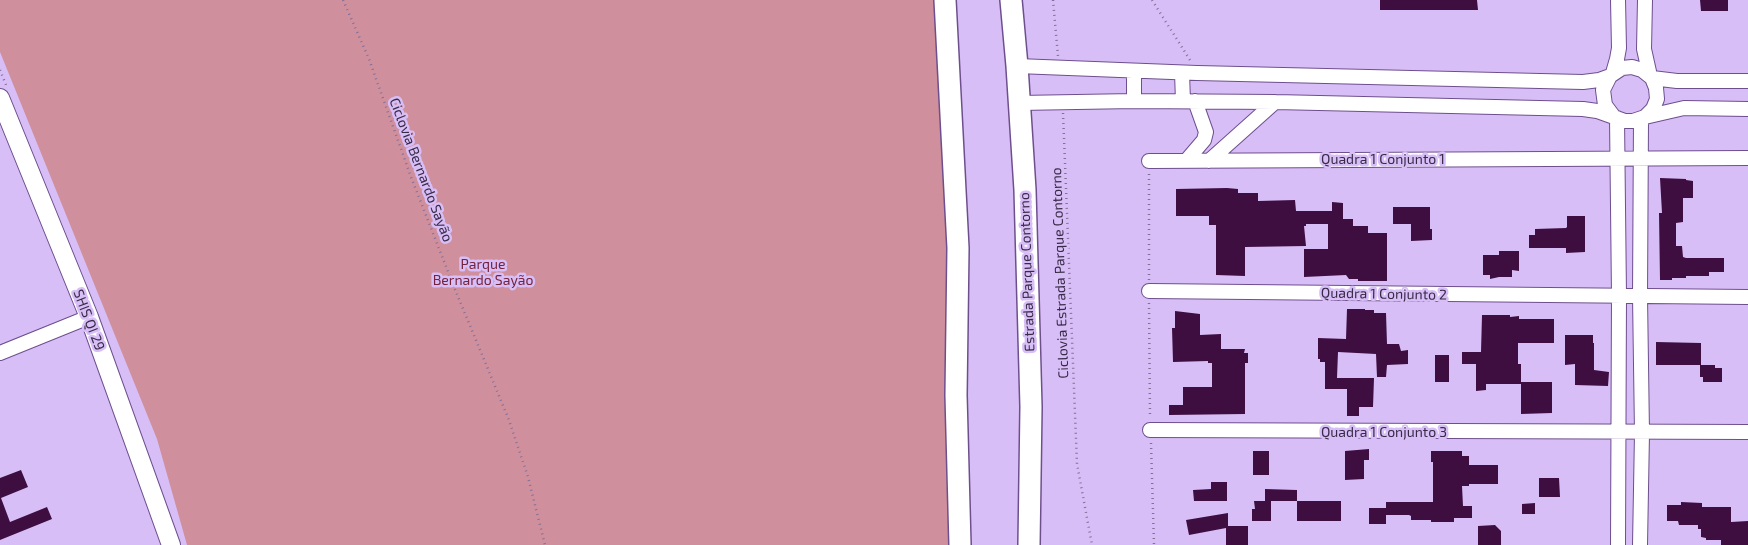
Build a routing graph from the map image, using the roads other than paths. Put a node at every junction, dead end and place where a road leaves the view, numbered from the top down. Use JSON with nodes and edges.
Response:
{"nodes":[{"id":1,"x":945,"y":0,"type":"edge"},
{"id":2,"x":1011,"y":0,"type":"edge"},
{"id":3,"x":1618,"y":0,"type":"edge"},
{"id":4,"x":1645,"y":0,"type":"edge"},
{"id":5,"x":1017,"y":66,"type":"junction"},
{"id":6,"x":1134,"y":71,"type":"junction"},
{"id":7,"x":1182,"y":73,"type":"junction"},
{"id":8,"x":1611,"y":75,"type":"junction"},
{"id":9,"x":1651,"y":77,"type":"junction"},
{"id":10,"x":1748,"y":81,"type":"edge"},
{"id":11,"x":0,"y":98,"type":"edge"},
{"id":12,"x":1134,"y":101,"type":"junction"},
{"id":13,"x":1189,"y":102,"type":"junction"},
{"id":14,"x":1275,"y":102,"type":"junction"},
{"id":15,"x":1020,"y":103,"type":"junction"},
{"id":16,"x":1748,"y":108,"type":"edge"},
{"id":17,"x":1616,"y":117,"type":"junction"},
{"id":18,"x":1643,"y":118,"type":"junction"},
{"id":19,"x":1617,"y":158,"type":"junction"},
{"id":20,"x":1641,"y":158,"type":"junction"},
{"id":21,"x":1748,"y":158,"type":"edge"},
{"id":22,"x":1149,"y":161,"type":"road end"},
{"id":23,"x":1186,"y":161,"type":"junction"},
{"id":24,"x":1209,"y":161,"type":"junction"},
{"id":25,"x":1148,"y":291,"type":"road end"},
{"id":26,"x":1619,"y":296,"type":"junction"},
{"id":27,"x":1640,"y":296,"type":"junction"},
{"id":28,"x":1748,"y":297,"type":"edge"},
{"id":29,"x":88,"y":317,"type":"junction"},
{"id":30,"x":0,"y":353,"type":"edge"},
{"id":31,"x":1150,"y":430,"type":"road end"},
{"id":32,"x":1748,"y":432,"type":"edge"},
{"id":33,"x":1618,"y":433,"type":"junction"},
{"id":34,"x":1642,"y":433,"type":"junction"},
{"id":35,"x":170,"y":545,"type":"edge"},
{"id":36,"x":960,"y":545,"type":"edge"},
{"id":37,"x":1029,"y":545,"type":"edge"},
{"id":38,"x":1618,"y":545,"type":"edge"},
{"id":39,"x":1640,"y":545,"type":"edge"}],
"edges":[{"from":1,"to":36,"type":"main road"},
{"from":2,"to":5,"type":"main road","name":"Estrada Parque Contorno"},
{"from":3,"to":8,"type":"street"},
{"from":4,"to":9,"type":"street"},
{"from":5,"to":6,"type":"street"},
{"from":5,"to":15,"type":"main road","name":"Estrada Parque Contorno"},
{"from":6,"to":7,"type":"street"},
{"from":6,"to":12,"type":"street"},
{"from":7,"to":8,"type":"street"},
{"from":7,"to":13,"type":"street"},
{"from":8,"to":9,"type":"street"},
{"from":8,"to":17,"type":"street"},
{"from":9,"to":10,"type":"street"},
{"from":9,"to":18,"type":"street"},
{"from":11,"to":29,"type":"street","name":"SHIS QI 29"},
{"from":12,"to":13,"type":"street"},
{"from":12,"to":15,"type":"street"},
{"from":13,"to":14,"type":"street"},
{"from":13,"to":23,"type":"street"},
{"from":14,"to":17,"type":"street"},
{"from":14,"to":24,"type":"street"},
{"from":15,"to":37,"type":"main road","name":"Estrada Parque Contorno"},
{"from":16,"to":18,"type":"street"},
{"from":17,"to":18,"type":"street"},
{"from":17,"to":19,"type":"street"},
{"from":18,"to":20,"type":"street"},
{"from":19,"to":20,"type":"street","name":"Quadra 1 Conjunto 1"},
{"from":19,"to":24,"type":"street","name":"Quadra 1 Conjunto 1"},
{"from":19,"to":26,"type":"street"},
{"from":20,"to":21,"type":"street","name":"Quadra 1 Conjunto 1"},
{"from":20,"to":27,"type":"street"},
{"from":22,"to":23,"type":"street","name":"Quadra 1 Conjunto 1"},
{"from":23,"to":24,"type":"street","name":"Quadra 1 Conjunto 1"},
{"from":25,"to":26,"type":"street","name":"Quadra 1 Conjunto 2"},
{"from":26,"to":27,"type":"street","name":"Quadra 1 Conjunto 2"},
{"from":26,"to":33,"type":"street"},
{"from":27,"to":28,"type":"street","name":"Quadra 1 Conjunto 2"},
{"from":27,"to":34,"type":"street"},
{"from":29,"to":30,"type":"street"},
{"from":29,"to":35,"type":"street","name":"SHIS QI 29"},
{"from":31,"to":33,"type":"street","name":"Quadra 1 Conjunto 3"},
{"from":32,"to":34,"type":"street","name":"Quadra 1 Conjunto 3"},
{"from":33,"to":34,"type":"street","name":"Quadra 1 Conjunto 3"},
{"from":33,"to":38,"type":"street"},
{"from":34,"to":39,"type":"street"}]}
